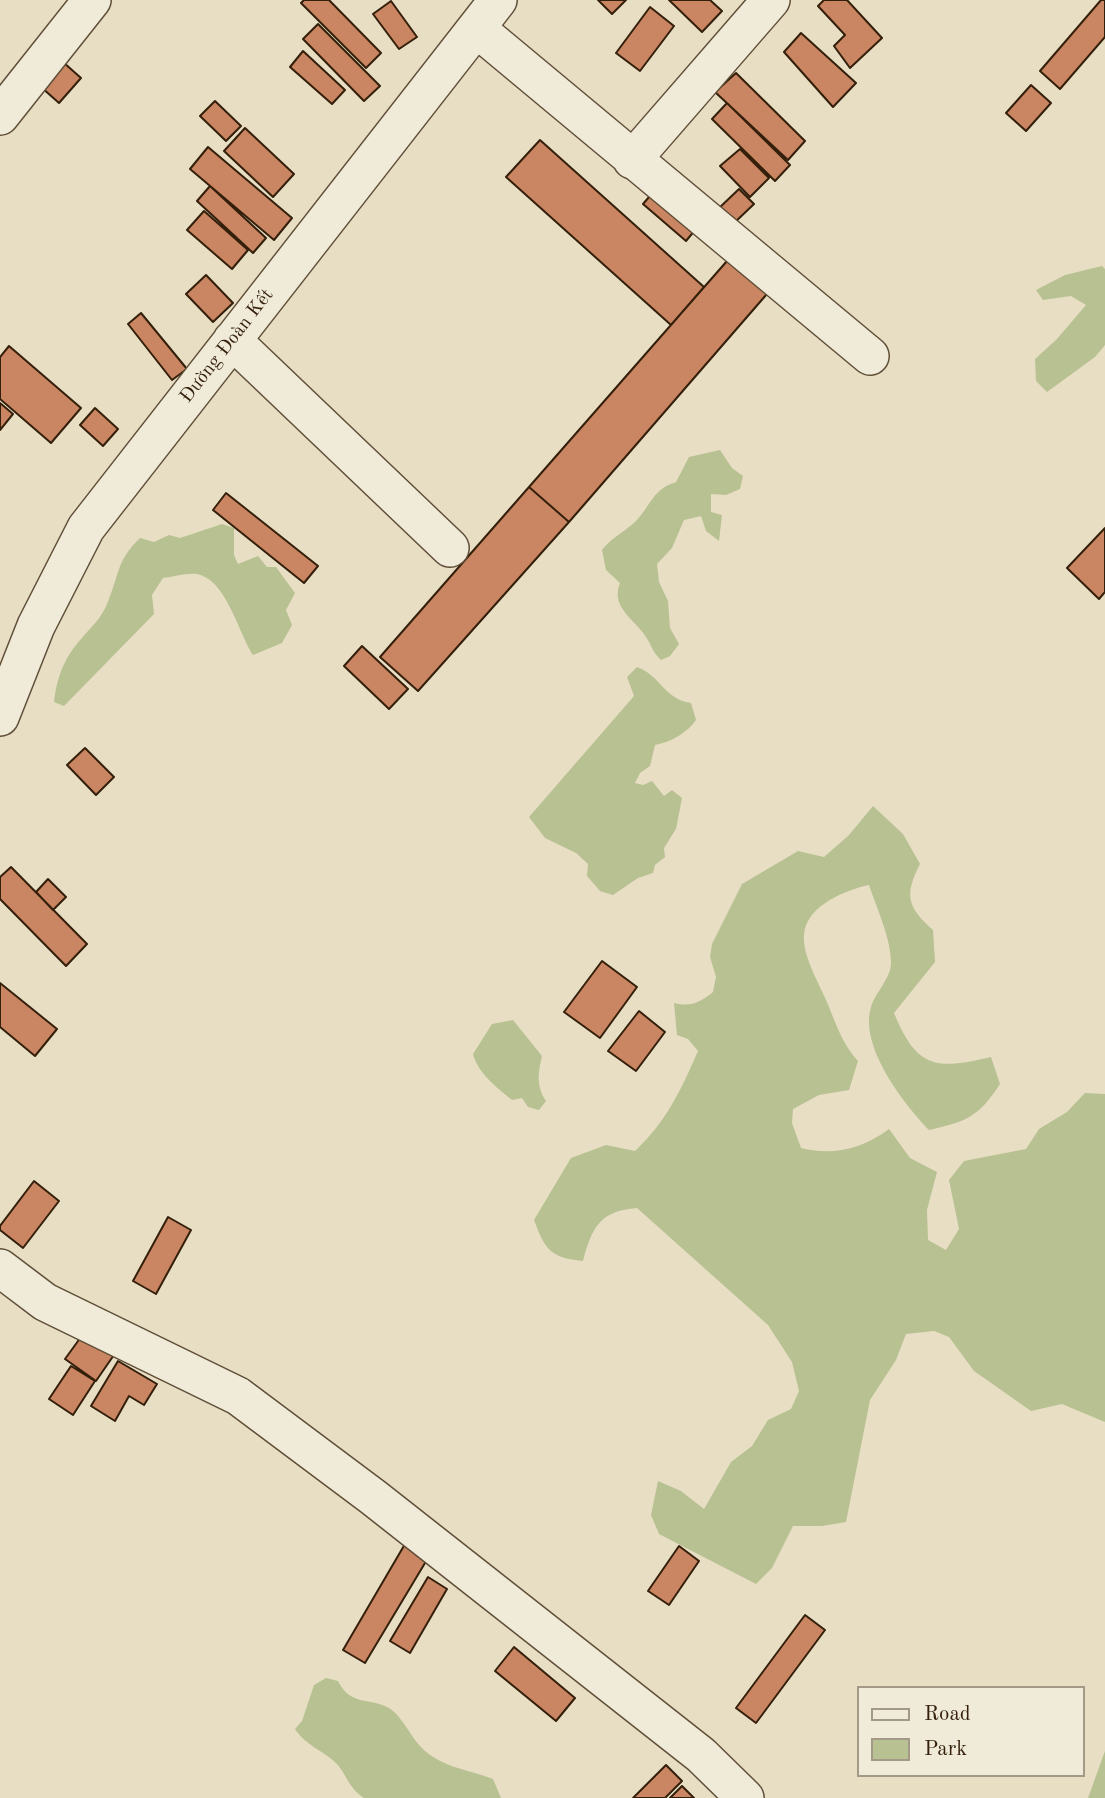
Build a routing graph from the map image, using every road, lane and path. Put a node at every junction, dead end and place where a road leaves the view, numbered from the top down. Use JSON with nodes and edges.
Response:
{"nodes":[{"id":1,"x":92,"y":0,"type":"edge"},
{"id":2,"x":771,"y":0,"type":"edge"},
{"id":3,"x":487,"y":14,"type":"edge"},
{"id":4,"x":0,"y":116,"type":"edge"},
{"id":5,"x":632,"y":160,"type":"junction"},
{"id":6,"x":232,"y":340,"type":"junction"},
{"id":7,"x":870,"y":356,"type":"dead end"},
{"id":8,"x":450,"y":548,"type":"dead end"},
{"id":9,"x":0,"y":718,"type":"edge"},
{"id":10,"x":0,"y":1268,"type":"edge"},
{"id":11,"x":745,"y":1798,"type":"edge"}],
"edges":[{"from":1,"to":4,"type":"street"},
{"from":2,"to":5,"type":"street"},
{"from":3,"to":5,"type":"street"},
{"from":3,"to":6,"type":"street","name":"Đường Đoàn Kết"},
{"from":5,"to":7,"type":"street"},
{"from":6,"to":8,"type":"street"},
{"from":6,"to":9,"type":"street","name":"Đường Đoàn Kết"},
{"from":10,"to":11,"type":"street"}]}
